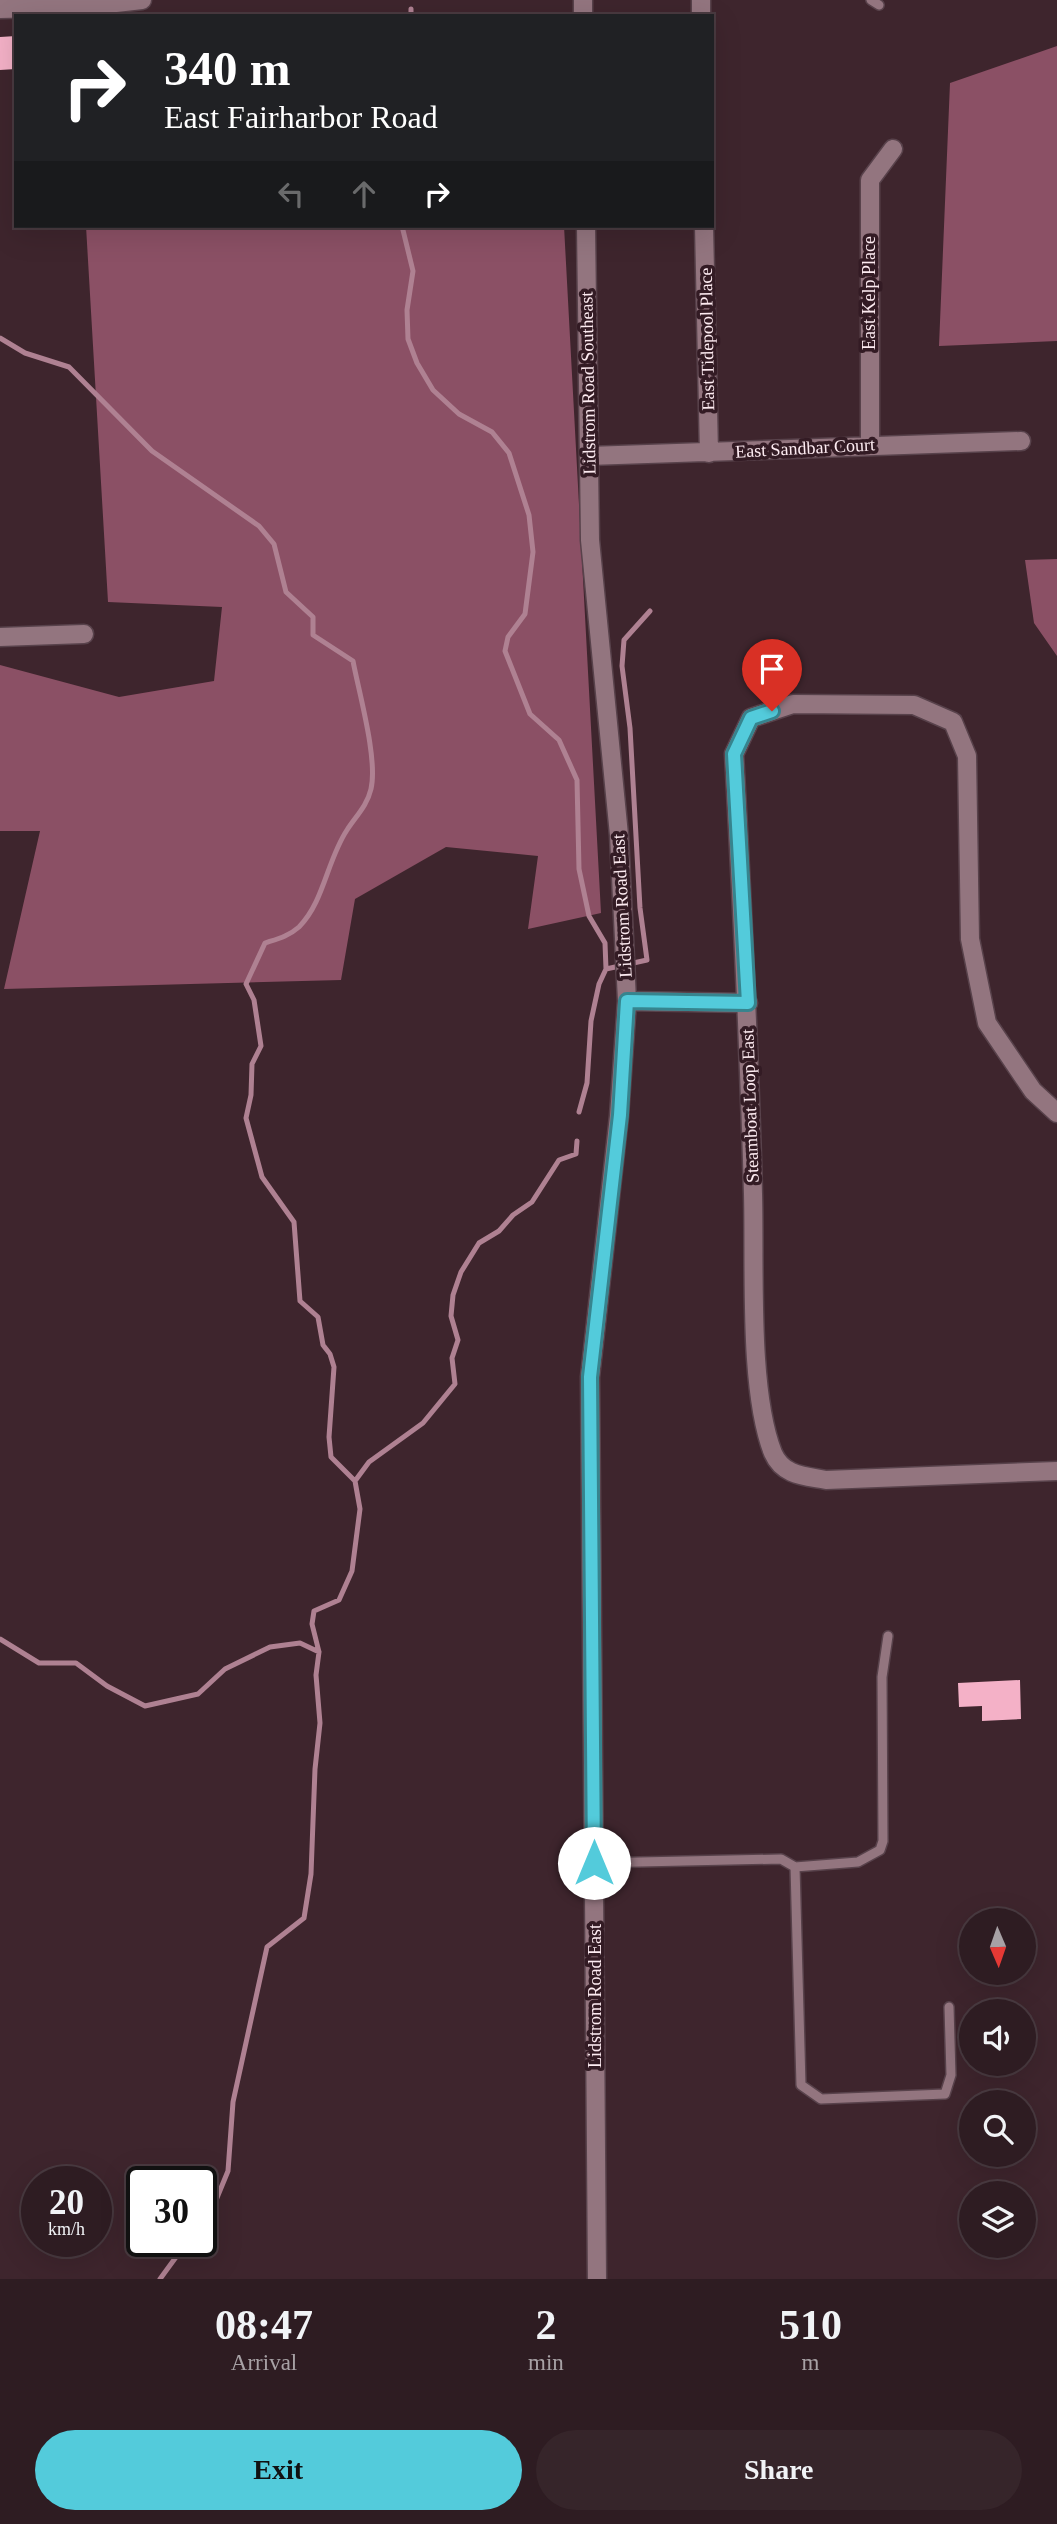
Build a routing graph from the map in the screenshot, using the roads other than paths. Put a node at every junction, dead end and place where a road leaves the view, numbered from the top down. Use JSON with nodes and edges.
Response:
{"nodes":[{"id":1,"x":142,"y":0,"type":"edge"},
{"id":2,"x":45,"y":4,"type":"edge"},
{"id":3,"x":0,"y":9,"type":"edge"},
{"id":4,"x":893,"y":149,"type":"dead end"},
{"id":5,"x":586,"y":228,"type":"edge"},
{"id":6,"x":704,"y":228,"type":"edge"},
{"id":7,"x":1021,"y":441,"type":"dead end"},
{"id":8,"x":870,"y":445,"type":"junction"},
{"id":9,"x":709,"y":453,"type":"junction"},
{"id":10,"x":589,"y":456,"type":"junction"},
{"id":11,"x":590,"y":540,"type":"joint"},
{"id":12,"x":84,"y":634,"type":"dead end"},
{"id":13,"x":0,"y":637,"type":"edge"},
{"id":14,"x":627,"y":1001,"type":"junction"},
{"id":15,"x":748,"y":1003,"type":"junction"},
{"id":16,"x":1057,"y":1113,"type":"edge"},
{"id":17,"x":1057,"y":1471,"type":"edge"},
{"id":18,"x":888,"y":1636,"type":"dead end"},
{"id":19,"x":594,"y":1863,"type":"junction"},
{"id":20,"x":795,"y":1867,"type":"junction"},
{"id":21,"x":950,"y":2007,"type":"dead end"},
{"id":22,"x":597,"y":2279,"type":"edge"}],
"edges":[{"from":1,"to":2,"type":"street"},
{"from":2,"to":3,"type":"street"},
{"from":4,"to":8,"type":"street","name":"East Kelp Place"},
{"from":5,"to":10,"type":"street","name":"Lidstrom Road Southeast"},
{"from":6,"to":9,"type":"street","name":"East Tidepool Place"},
{"from":7,"to":8,"type":"street","name":"East Sandbar Court"},
{"from":8,"to":9,"type":"street","name":"East Sandbar Court"},
{"from":9,"to":10,"type":"street","name":"East Sandbar Court"},
{"from":10,"to":11,"type":"street","name":"Lidstrom Road Southeast"},
{"from":11,"to":14,"type":"street","name":"Lidstrom Road East"},
{"from":12,"to":13,"type":"street"},
{"from":14,"to":15,"type":"street"},
{"from":14,"to":19,"type":"street","name":"Lidstrom Road East"},
{"from":15,"to":16,"type":"street","name":"Steamboat Loop East"},
{"from":15,"to":17,"type":"street","name":"Steamboat Loop East"},
{"from":18,"to":20,"type":"lane"},
{"from":19,"to":20,"type":"lane"},
{"from":19,"to":22,"type":"street","name":"Lidstrom Road East"},
{"from":20,"to":21,"type":"lane"}]}
